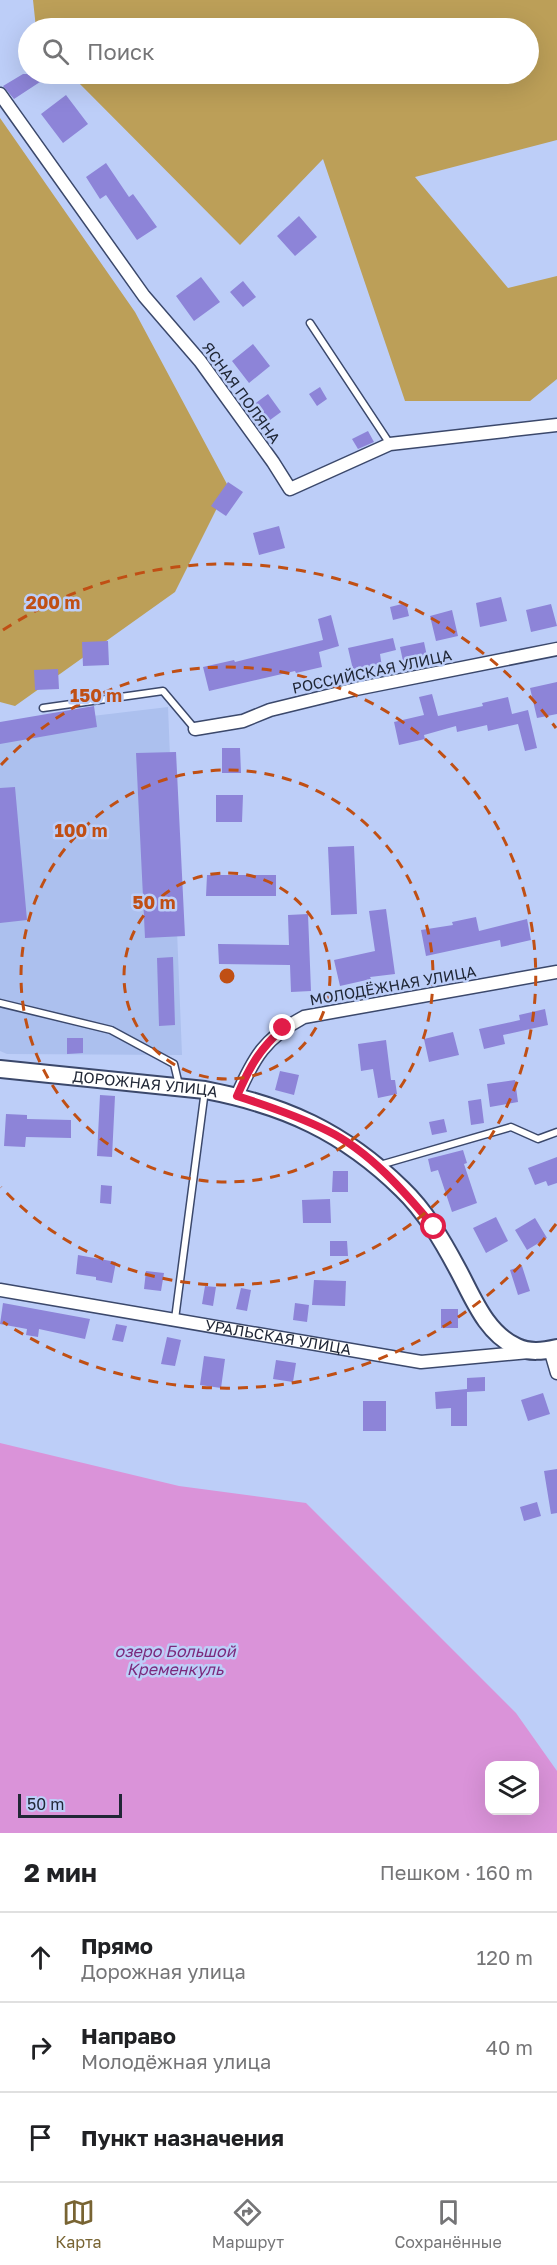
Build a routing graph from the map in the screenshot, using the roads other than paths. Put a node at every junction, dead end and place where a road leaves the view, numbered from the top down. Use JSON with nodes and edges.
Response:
{"nodes":[{"id":1,"x":0,"y":94,"type":"edge"},
{"id":2,"x":310,"y":323,"type":"dead end"},
{"id":3,"x":557,"y":425,"type":"edge"},
{"id":4,"x":390,"y":444,"type":"junction"},
{"id":5,"x":557,"y":649,"type":"edge"},
{"id":6,"x":44,"y":708,"type":"dead end"},
{"id":7,"x":195,"y":729,"type":"joint"},
{"id":8,"x":557,"y":972,"type":"edge"},
{"id":9,"x":0,"y":1004,"type":"edge"},
{"id":10,"x":0,"y":1069,"type":"edge"},
{"id":11,"x":179,"y":1086,"type":"junction"},
{"id":12,"x":205,"y":1090,"type":"junction"},
{"id":13,"x":237,"y":1096,"type":"junction"},
{"id":14,"x":557,"y":1132,"type":"edge"},
{"id":15,"x":377,"y":1167,"type":"junction"},
{"id":16,"x":0,"y":1290,"type":"edge"},
{"id":17,"x":176,"y":1319,"type":"junction"},
{"id":18,"x":549,"y":1350,"type":"edge"},
{"id":19,"x":557,"y":1373,"type":"edge"}],
"edges":[{"from":1,"to":4,"type":"street","name":"ЯСНАЯ ПОЛЯНА"},
{"from":2,"to":4,"type":"lane"},
{"from":3,"to":4,"type":"street","name":"ЯСНАЯ ПОЛЯНА"},
{"from":5,"to":7,"type":"street","name":"РОССИЙСКАЯ УЛИЦА"},
{"from":6,"to":7,"type":"lane"},
{"from":8,"to":13,"type":"street","name":"МОЛОДЁЖНАЯ УЛИЦА"},
{"from":9,"to":11,"type":"lane"},
{"from":10,"to":11,"type":"street","name":"ДОРОЖНАЯ УЛИЦА"},
{"from":11,"to":12,"type":"street","name":"ДОРОЖНАЯ УЛИЦА"},
{"from":12,"to":13,"type":"street","name":"ДОРОЖНАЯ УЛИЦА"},
{"from":12,"to":17,"type":"lane"},
{"from":13,"to":15,"type":"street","name":"ДОРОЖНАЯ УЛИЦА"},
{"from":14,"to":15,"type":"lane"},
{"from":15,"to":18,"type":"street","name":"ДОРОЖНАЯ УЛИЦА"},
{"from":16,"to":17,"type":"street","name":"УРАЛЬСКАЯ УЛИЦА"},
{"from":17,"to":18,"type":"street","name":"УРАЛЬСКАЯ УЛИЦА"},
{"from":18,"to":19,"type":"street"}]}
